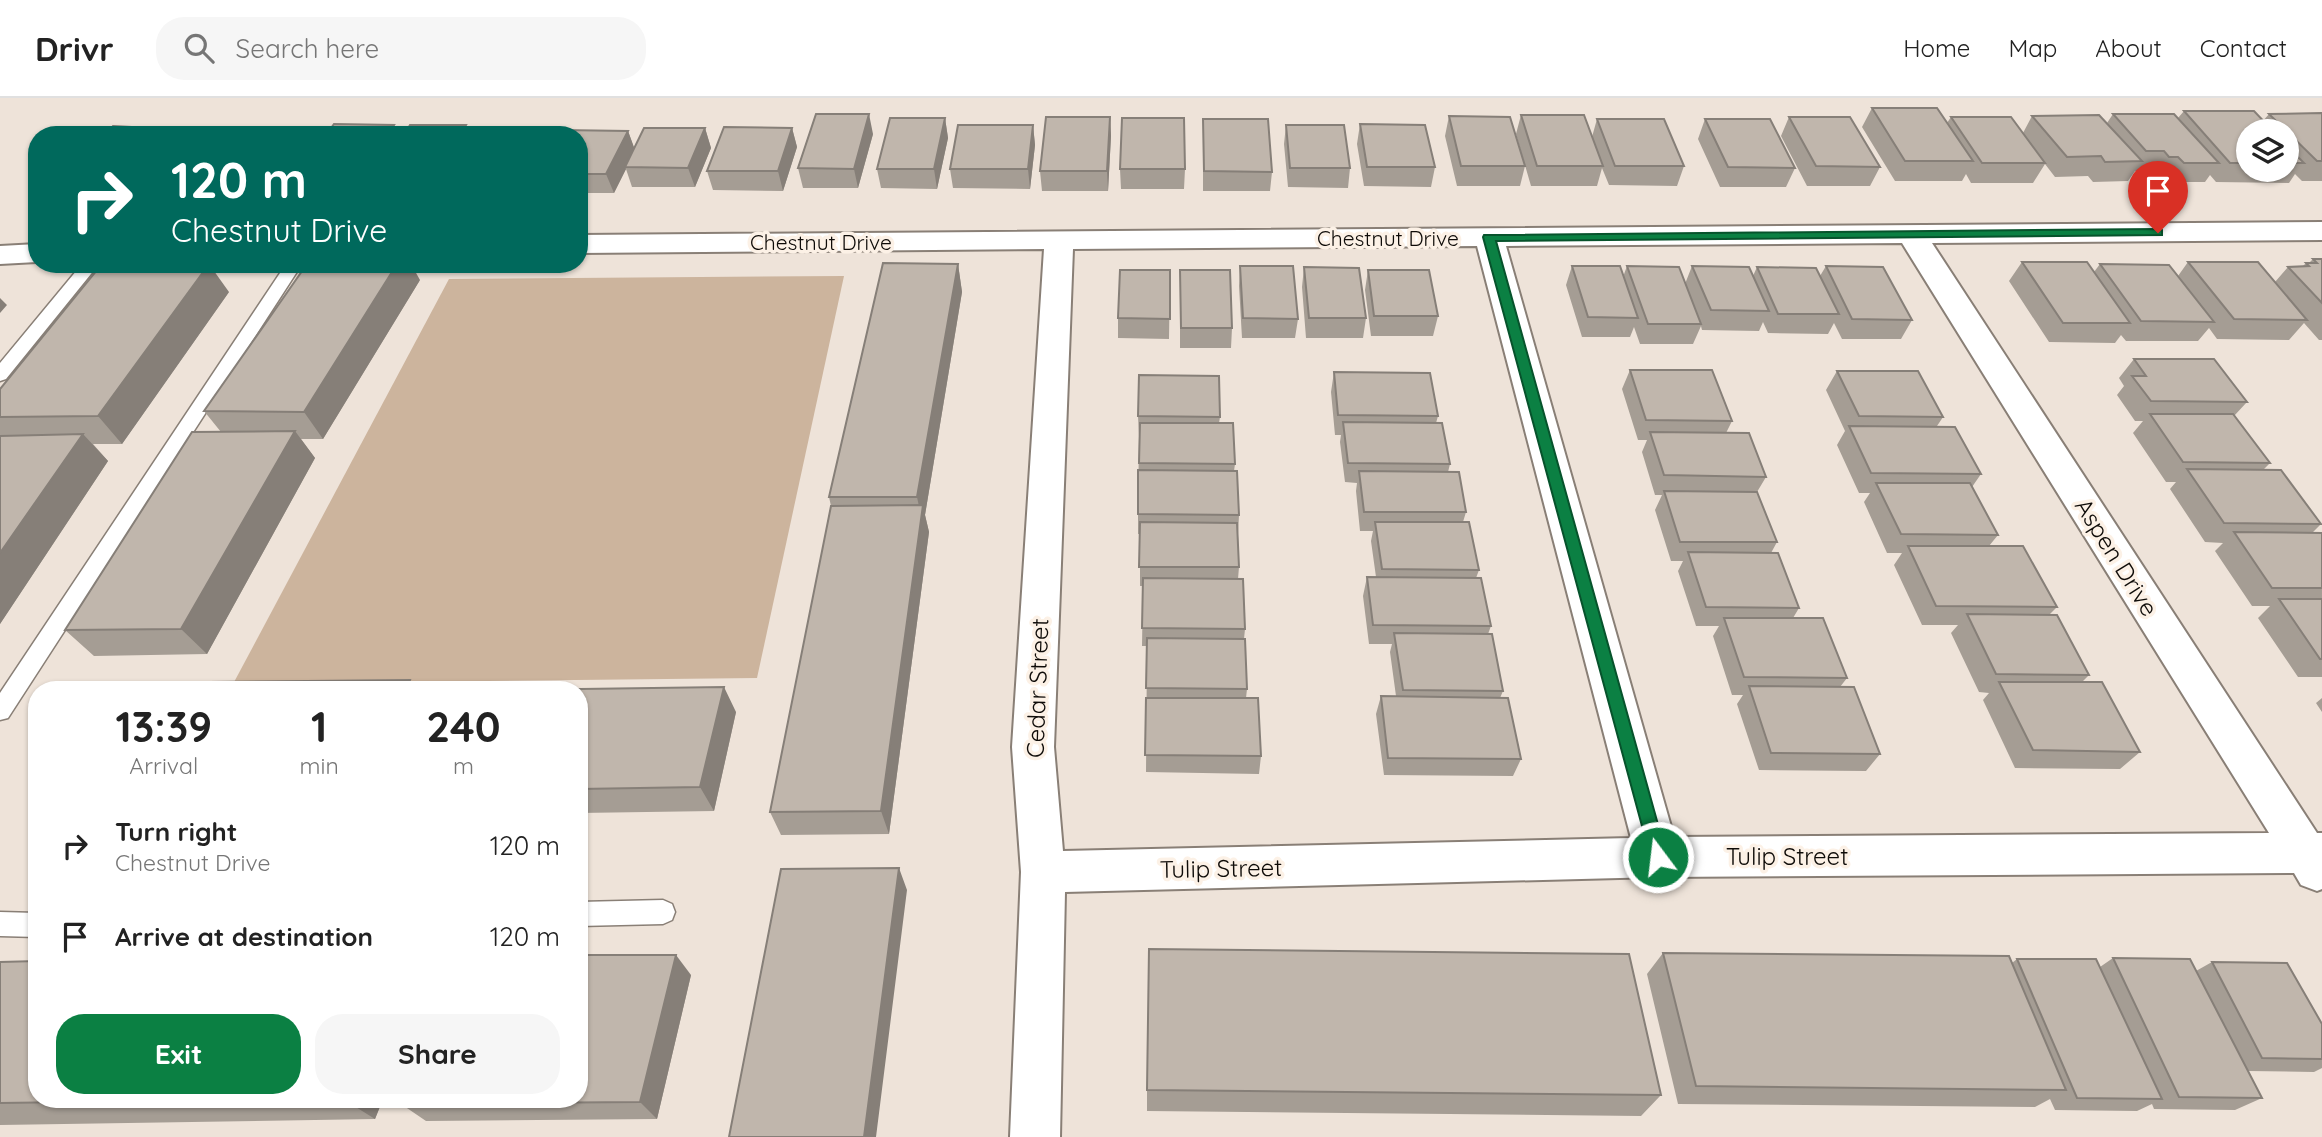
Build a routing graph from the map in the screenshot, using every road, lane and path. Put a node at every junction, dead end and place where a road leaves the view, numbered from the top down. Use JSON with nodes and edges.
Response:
{"nodes":[{"id":1,"x":2322,"y":231,"type":"edge"},
{"id":2,"x":1912,"y":235,"type":"junction"},
{"id":3,"x":1489,"y":237,"type":"junction"},
{"id":4,"x":1059,"y":240,"type":"junction"},
{"id":5,"x":588,"y":244,"type":"edge"},
{"id":6,"x":28,"y":253,"type":"edge"},
{"id":7,"x":0,"y":255,"type":"edge"},
{"id":8,"x":85,"y":273,"type":"edge"},
{"id":9,"x":288,"y":273,"type":"edge"},
{"id":10,"x":0,"y":375,"type":"edge"},
{"id":11,"x":0,"y":711,"type":"edge"},
{"id":12,"x":1658,"y":857,"type":"junction"},
{"id":13,"x":2316,"y":862,"type":"edge"},
{"id":14,"x":1043,"y":872,"type":"junction"},
{"id":15,"x":663,"y":912,"type":"dead end"},
{"id":16,"x":588,"y":914,"type":"edge"},
{"id":17,"x":0,"y":924,"type":"edge"},
{"id":18,"x":28,"y":925,"type":"edge"},
{"id":19,"x":1035,"y":1137,"type":"edge"}],
"edges":[{"from":1,"to":2,"type":"street","name":"Chestnut Drive"},
{"from":2,"to":3,"type":"street","name":"Chestnut Drive"},
{"from":2,"to":13,"type":"street","name":"Aspen Drive"},
{"from":3,"to":4,"type":"street","name":"Chestnut Drive"},
{"from":3,"to":12,"type":"street"},
{"from":4,"to":5,"type":"street","name":"Chestnut Drive"},
{"from":4,"to":14,"type":"street","name":"Cedar Street"},
{"from":6,"to":7,"type":"street"},
{"from":8,"to":10,"type":"lane"},
{"from":9,"to":11,"type":"lane"},
{"from":12,"to":13,"type":"street","name":"Tulip Street"},
{"from":12,"to":14,"type":"street","name":"Tulip Street"},
{"from":14,"to":19,"type":"street","name":"Cedar Street"},
{"from":15,"to":16,"type":"lane"},
{"from":17,"to":18,"type":"lane"}]}
